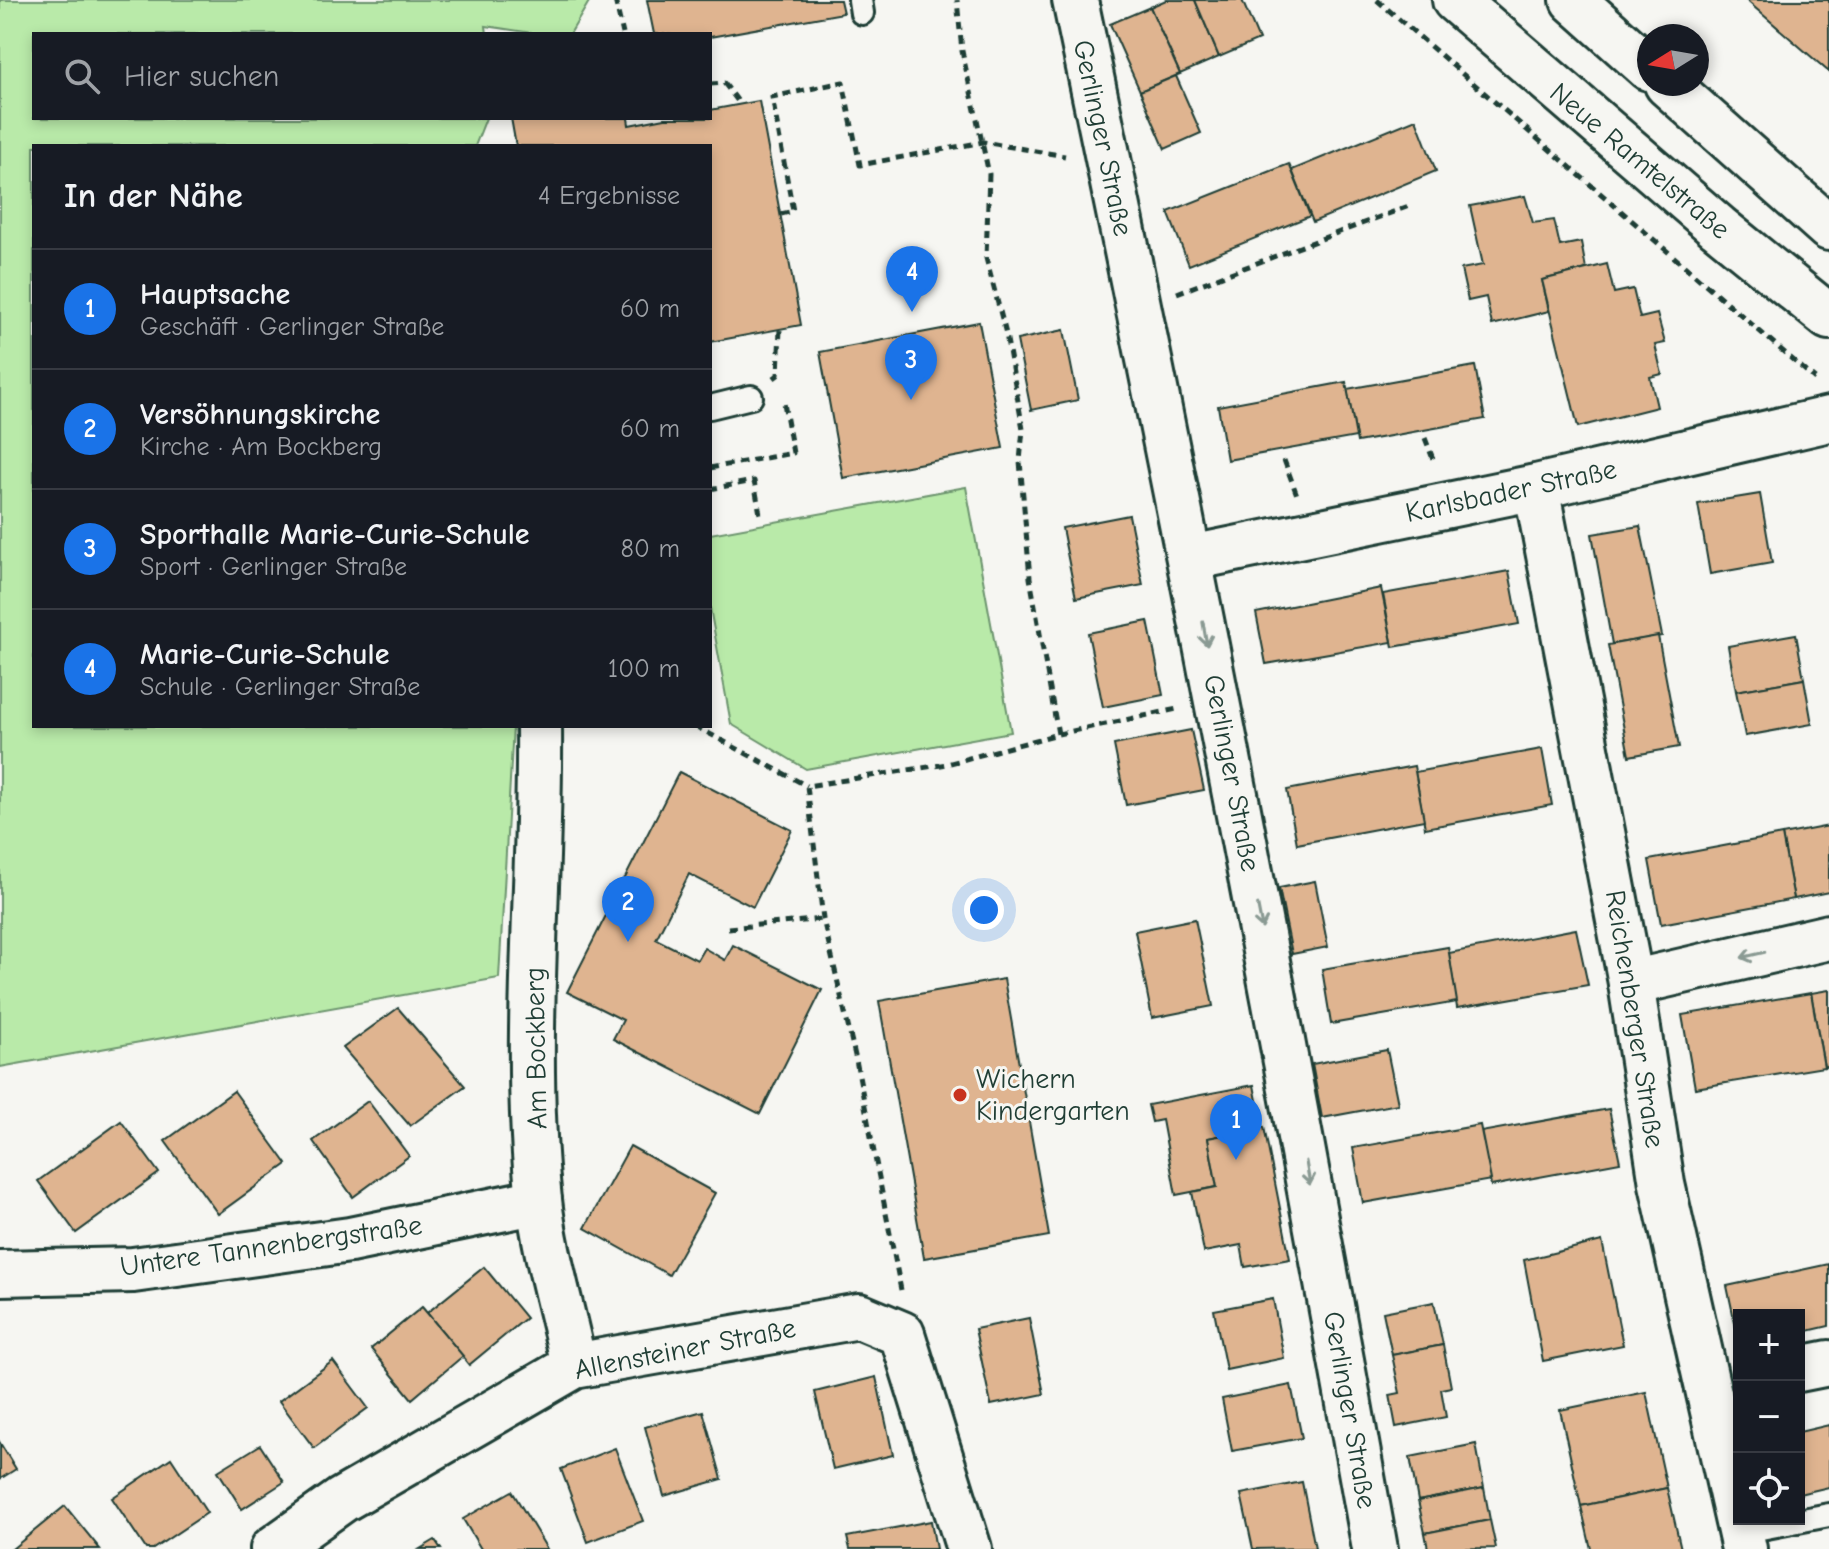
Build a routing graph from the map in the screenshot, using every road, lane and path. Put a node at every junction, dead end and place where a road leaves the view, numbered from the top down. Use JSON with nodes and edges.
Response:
{"nodes":[{"id":1,"x":615,"y":0,"type":"edge"},
{"id":2,"x":957,"y":0,"type":"edge"},
{"id":3,"x":1075,"y":0,"type":"edge"},
{"id":4,"x":1377,"y":0,"type":"edge"},
{"id":5,"x":1455,"y":0,"type":"edge"},
{"id":6,"x":1573,"y":0,"type":"edge"},
{"id":7,"x":623,"y":32,"type":"edge"},
{"id":8,"x":1637,"y":57,"type":"edge"},
{"id":9,"x":712,"y":84,"type":"edge"},
{"id":10,"x":1680,"y":96,"type":"edge"},
{"id":11,"x":740,"y":104,"type":"dead end"},
{"id":12,"x":983,"y":142,"type":"junction"},
{"id":13,"x":1109,"y":164,"type":"junction"},
{"id":14,"x":1409,"y":206,"type":"dead end"},
{"id":15,"x":781,"y":214,"type":"dead end"},
{"id":16,"x":1829,"y":228,"type":"edge"},
{"id":17,"x":1138,"y":308,"type":"junction"},
{"id":18,"x":1829,"y":317,"type":"edge"},
{"id":19,"x":780,"y":329,"type":"dead end"},
{"id":20,"x":778,"y":375,"type":"junction"},
{"id":21,"x":751,"y":397,"type":"joint"},
{"id":22,"x":1824,"y":400,"type":"edge"},
{"id":23,"x":712,"y":407,"type":"edge"},
{"id":24,"x":712,"y":468,"type":"edge"},
{"id":25,"x":1536,"y":487,"type":"junction"},
{"id":26,"x":712,"y":489,"type":"edge"},
{"id":27,"x":760,"y":514,"type":"dead end"},
{"id":28,"x":1191,"y":558,"type":"junction"},
{"id":29,"x":1217,"y":701,"type":"junction"},
{"id":30,"x":539,"y":728,"type":"edge"},
{"id":31,"x":699,"y":728,"type":"edge"},
{"id":32,"x":1058,"y":734,"type":"junction"},
{"id":33,"x":807,"y":786,"type":"junction"},
{"id":34,"x":823,"y":919,"type":"junction"},
{"id":35,"x":728,"y":928,"type":"dead end"},
{"id":36,"x":1829,"y":937,"type":"edge"},
{"id":37,"x":1631,"y":983,"type":"junction"},
{"id":38,"x":539,"y":1201,"type":"junction"},
{"id":39,"x":0,"y":1273,"type":"edge"},
{"id":40,"x":902,"y":1334,"type":"junction"},
{"id":41,"x":1829,"y":1363,"type":"edge"},
{"id":42,"x":574,"y":1366,"type":"junction"},
{"id":43,"x":1805,"y":1368,"type":"edge"},
{"id":44,"x":1724,"y":1385,"type":"edge"},
{"id":45,"x":1829,"y":1515,"type":"edge"},
{"id":46,"x":1742,"y":1540,"type":"edge"},
{"id":47,"x":273,"y":1549,"type":"edge"},
{"id":48,"x":969,"y":1549,"type":"edge"},
{"id":49,"x":1375,"y":1549,"type":"edge"}],
"edges":[{"from":1,"to":7,"type":"path"},
{"from":2,"to":12,"type":"path"},
{"from":3,"to":13,"type":"street","name":"Gerlinger Straße"},
{"from":4,"to":22,"type":"path"},
{"from":5,"to":18,"type":"street","name":"Neue Ramtelstraße"},
{"from":6,"to":8,"type":"street"},
{"from":9,"to":11,"type":"path"},
{"from":10,"to":16,"type":"street"},
{"from":12,"to":13,"type":"path"},
{"from":12,"to":15,"type":"path"},
{"from":12,"to":32,"type":"path"},
{"from":13,"to":17,"type":"street","name":"Gerlinger Straße"},
{"from":14,"to":17,"type":"path"},
{"from":17,"to":28,"type":"street","name":"Gerlinger Straße"},
{"from":19,"to":20,"type":"path"},
{"from":20,"to":21,"type":"path"},
{"from":20,"to":24,"type":"path"},
{"from":21,"to":23,"type":"lane"},
{"from":22,"to":25,"type":"street","name":"Karlsbader Straße"},
{"from":25,"to":28,"type":"street","name":"Karlsbader Straße"},
{"from":25,"to":37,"type":"street","name":"Reichenberger Straße"},
{"from":26,"to":27,"type":"path"},
{"from":28,"to":29,"type":"street","name":"Gerlinger Straße","one_way":true},
{"from":29,"to":32,"type":"path"},
{"from":29,"to":49,"type":"street","name":"Gerlinger Straße","one_way":true},
{"from":30,"to":38,"type":"street","name":"Am Bockberg"},
{"from":31,"to":33,"type":"path"},
{"from":32,"to":33,"type":"path"},
{"from":33,"to":34,"type":"path"},
{"from":34,"to":35,"type":"path"},
{"from":34,"to":40,"type":"path"},
{"from":36,"to":37,"type":"street","one_way":true},
{"from":37,"to":44,"type":"street","name":"Reichenberger Straße"},
{"from":38,"to":39,"type":"street","name":"Untere Tannenbergstraße"},
{"from":38,"to":42,"type":"street","name":"Am Bockberg"},
{"from":40,"to":42,"type":"street","name":"Allensteiner Straße"},
{"from":40,"to":48,"type":"street"},
{"from":41,"to":43,"type":"street"},
{"from":42,"to":47,"type":"street","name":"Allensteiner Straße"},
{"from":44,"to":46,"type":"street","name":"Reichenberger Straße"},
{"from":45,"to":46,"type":"lane"}]}
